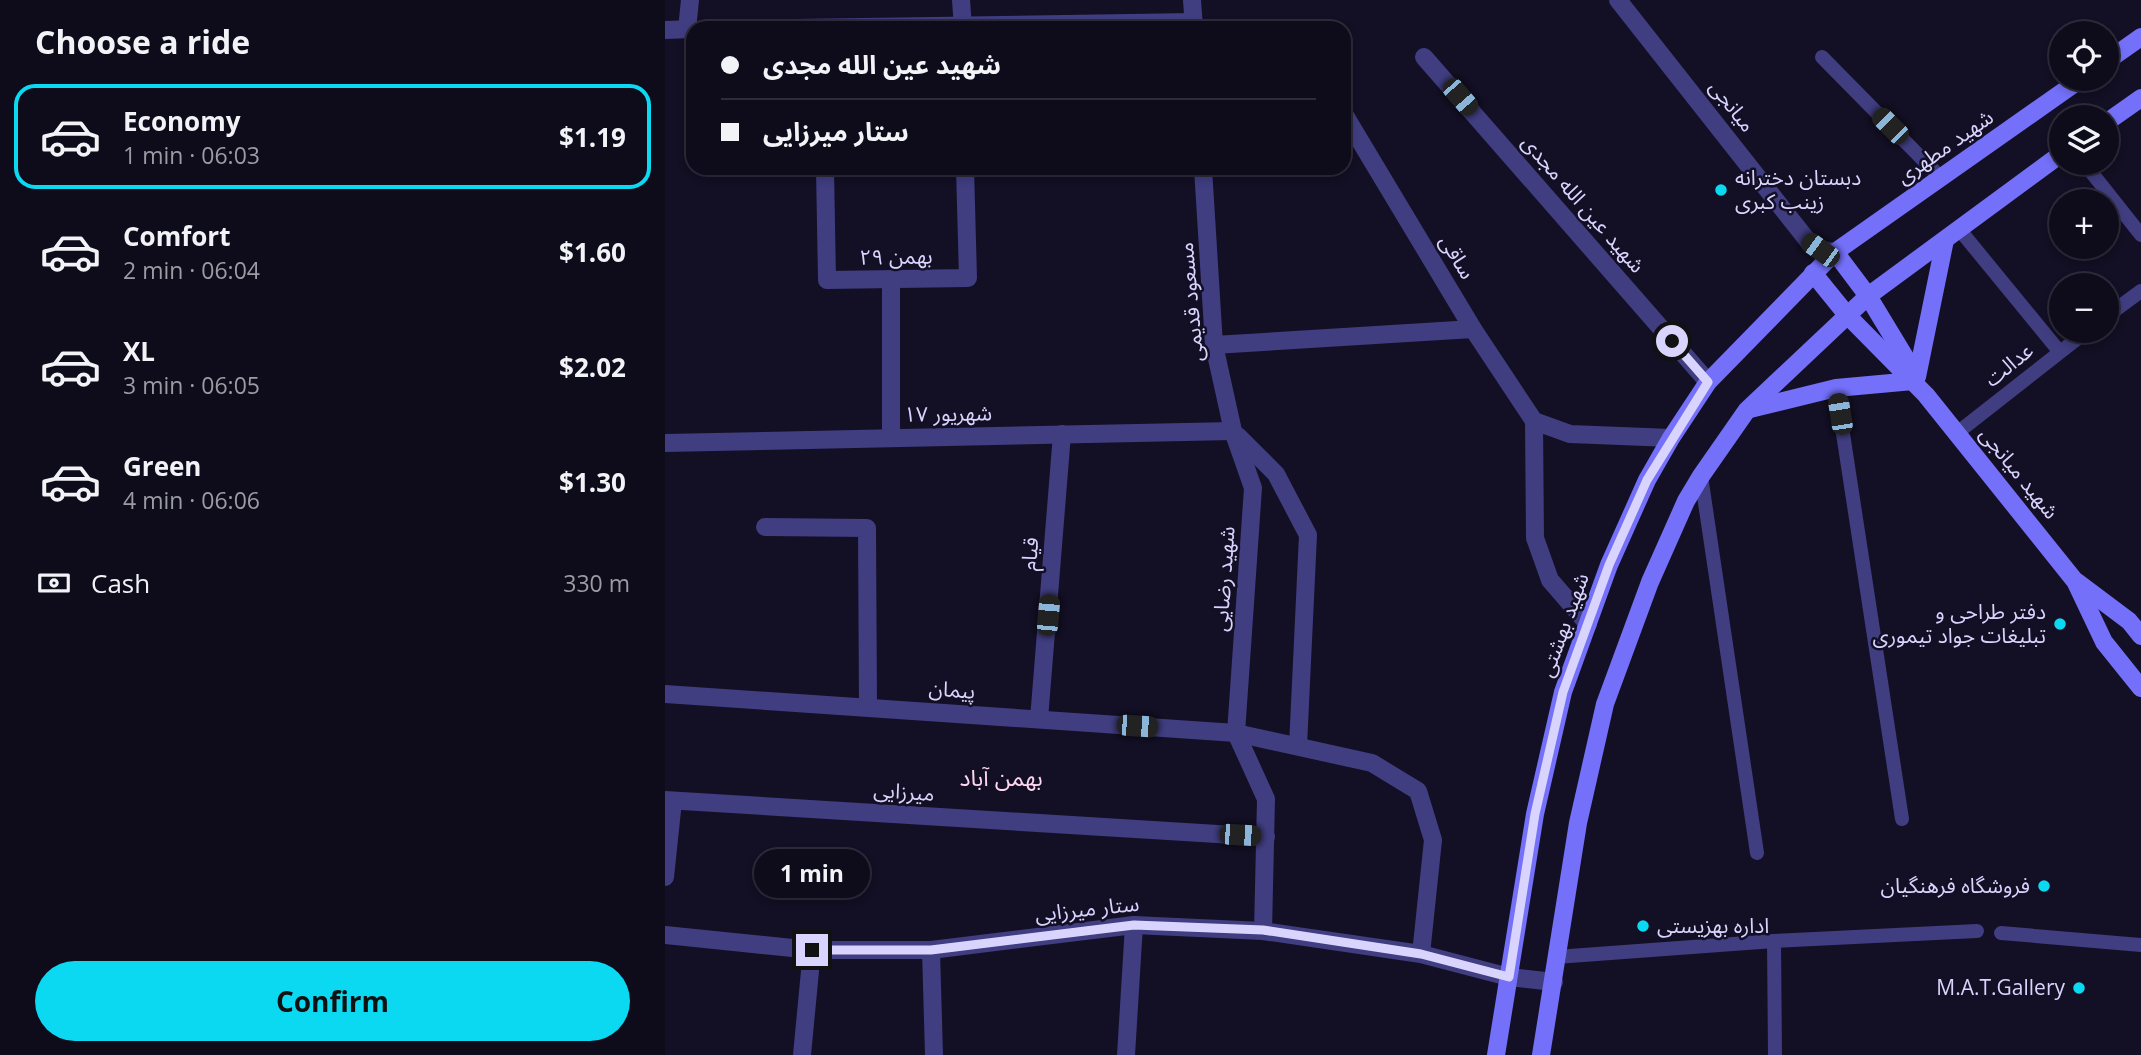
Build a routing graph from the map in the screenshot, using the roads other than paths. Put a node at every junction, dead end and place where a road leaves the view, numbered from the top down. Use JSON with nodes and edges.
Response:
{"nodes":[{"id":1,"x":690,"y":0,"type":"edge"},
{"id":2,"x":961,"y":0,"type":"edge"},
{"id":3,"x":1192,"y":0,"type":"edge"},
{"id":4,"x":1618,"y":0,"type":"edge"},
{"id":5,"x":690,"y":21,"type":"edge"},
{"id":6,"x":963,"y":21,"type":"edge"},
{"id":7,"x":1194,"y":21,"type":"edge"},
{"id":8,"x":686,"y":29,"type":"edge"},
{"id":9,"x":665,"y":30,"type":"edge"},
{"id":10,"x":2141,"y":37,"type":"edge"},
{"id":11,"x":2119,"y":53,"type":"edge"},
{"id":12,"x":1424,"y":57,"type":"dead end"},
{"id":13,"x":1822,"y":57,"type":"dead end"},
{"id":14,"x":2064,"y":91,"type":"edge"},
{"id":15,"x":2141,"y":99,"type":"edge"},
{"id":16,"x":2119,"y":114,"type":"edge"},
{"id":17,"x":1351,"y":126,"type":"edge"},
{"id":18,"x":2049,"y":163,"type":"edge"},
{"id":19,"x":825,"y":175,"type":"edge"},
{"id":20,"x":965,"y":175,"type":"edge"},
{"id":21,"x":1203,"y":175,"type":"edge"},
{"id":22,"x":2094,"y":175,"type":"edge"},
{"id":23,"x":1941,"y":178,"type":"junction"},
{"id":24,"x":1952,"y":234,"type":"junction"},
{"id":25,"x":2141,"y":235,"type":"edge"},
{"id":26,"x":1808,"y":241,"type":"junction"},
{"id":27,"x":1835,"y":252,"type":"junction"},
{"id":28,"x":1813,"y":273,"type":"junction"},
{"id":29,"x":891,"y":279,"type":"junction"},
{"id":30,"x":2141,"y":291,"type":"edge"},
{"id":31,"x":1868,"y":296,"type":"junction"},
{"id":32,"x":2119,"y":307,"type":"edge"},
{"id":33,"x":1847,"y":314,"type":"junction"},
{"id":34,"x":1473,"y":329,"type":"junction"},
{"id":35,"x":2070,"y":343,"type":"edge"},
{"id":36,"x":1214,"y":345,"type":"junction"},
{"id":37,"x":2059,"y":351,"type":"junction"},
{"id":38,"x":1910,"y":373,"type":"junction"},
{"id":39,"x":1708,"y":382,"type":"junction"},
{"id":40,"x":1836,"y":387,"type":"junction"},
{"id":41,"x":1747,"y":410,"type":"junction"},
{"id":42,"x":1534,"y":421,"type":"junction"},
{"id":43,"x":1233,"y":431,"type":"junction"},
{"id":44,"x":1957,"y":433,"type":"junction"},
{"id":45,"x":1062,"y":434,"type":"junction"},
{"id":46,"x":891,"y":438,"type":"junction"},
{"id":47,"x":1671,"y":438,"type":"junction"},
{"id":48,"x":665,"y":443,"type":"edge"},
{"id":49,"x":1700,"y":476,"type":"junction"},
{"id":50,"x":765,"y":527,"type":"dead end"},
{"id":51,"x":2075,"y":581,"type":"junction"},
{"id":52,"x":1588,"y":624,"type":"junction"},
{"id":53,"x":2141,"y":636,"type":"edge"},
{"id":54,"x":2141,"y":688,"type":"edge"},
{"id":55,"x":665,"y":694,"type":"edge"},
{"id":56,"x":868,"y":707,"type":"junction"},
{"id":57,"x":1039,"y":719,"type":"junction"},
{"id":58,"x":1236,"y":733,"type":"junction"},
{"id":59,"x":1298,"y":746,"type":"junction"},
{"id":60,"x":669,"y":800,"type":"edge"},
{"id":61,"x":1902,"y":819,"type":"dead end"},
{"id":62,"x":1266,"y":837,"type":"junction"},
{"id":63,"x":1757,"y":853,"type":"dead end"},
{"id":64,"x":665,"y":877,"type":"edge"},
{"id":65,"x":1134,"y":925,"type":"junction"},
{"id":66,"x":1263,"y":930,"type":"junction"},
{"id":67,"x":1977,"y":931,"type":"dead end"},
{"id":68,"x":2001,"y":933,"type":"dead end"},
{"id":69,"x":665,"y":935,"type":"edge"},
{"id":70,"x":1774,"y":941,"type":"junction"},
{"id":71,"x":2141,"y":945,"type":"edge"},
{"id":72,"x":812,"y":950,"type":"junction"},
{"id":73,"x":931,"y":950,"type":"junction"},
{"id":74,"x":1421,"y":954,"type":"junction"},
{"id":75,"x":1556,"y":957,"type":"junction"},
{"id":76,"x":1509,"y":977,"type":"junction"},
{"id":77,"x":1554,"y":982,"type":"junction"},
{"id":78,"x":801,"y":1055,"type":"edge"},
{"id":79,"x":933,"y":1055,"type":"edge"},
{"id":80,"x":1126,"y":1055,"type":"edge"},
{"id":81,"x":1496,"y":1055,"type":"edge"},
{"id":82,"x":1541,"y":1055,"type":"edge"},
{"id":83,"x":1775,"y":1055,"type":"edge"}],
"edges":[{"from":1,"to":5,"type":"street"},
{"from":2,"to":6,"type":"street"},
{"from":3,"to":7,"type":"street"},
{"from":4,"to":26,"type":"street","name":"میانجی"},
{"from":8,"to":9,"type":"street"},
{"from":10,"to":11,"type":"main road"},
{"from":12,"to":39,"type":"street","name":"شهید عین الله مجدی"},
{"from":13,"to":23,"type":"lane"},
{"from":14,"to":23,"type":"main road","name":"شهید مطهری"},
{"from":15,"to":16,"type":"main road"},
{"from":17,"to":34,"type":"street","name":"ساقی"},
{"from":18,"to":24,"type":"main road"},
{"from":19,"to":29,"type":"street","name":"۲۹ بهمن"},
{"from":20,"to":29,"type":"street","name":"۲۹ بهمن"},
{"from":21,"to":36,"type":"street","name":"مسعود قدیمی"},
{"from":22,"to":25,"type":"lane"},
{"from":23,"to":27,"type":"main road","name":"شهید مطهری"},
{"from":24,"to":31,"type":"main road"},
{"from":24,"to":37,"type":"lane"},
{"from":24,"to":38,"type":"main road"},
{"from":26,"to":27,"type":"street","name":"میانجی"},
{"from":26,"to":28,"type":"street","name":"میانجی"},
{"from":27,"to":28,"type":"main road","name":"شهید مطهری"},
{"from":27,"to":31,"type":"main road","name":"شهید میانجی"},
{"from":28,"to":33,"type":"main road","name":"شهید میانجی"},
{"from":28,"to":39,"type":"main road","name":"شهید بهشتی"},
{"from":29,"to":46,"type":"street"},
{"from":30,"to":32,"type":"lane"},
{"from":31,"to":33,"type":"main road"},
{"from":31,"to":38,"type":"main road","name":"شهید میانجی"},
{"from":33,"to":38,"type":"main road","name":"شهید میانجی"},
{"from":33,"to":41,"type":"main road"},
{"from":34,"to":36,"type":"street"},
{"from":34,"to":42,"type":"street","name":"ساقی"},
{"from":35,"to":37,"type":"lane","name":"عدالت"},
{"from":36,"to":43,"type":"street","name":"مسعود قدیمی"},
{"from":37,"to":44,"type":"lane","name":"عدالت"},
{"from":38,"to":40,"type":"main road"},
{"from":38,"to":44,"type":"main road","name":"شهید میانجی"},
{"from":39,"to":47,"type":"main road","name":"شهید بهشتی"},
{"from":40,"to":41,"type":"main road"},
{"from":40,"to":61,"type":"lane"},
{"from":41,"to":49,"type":"main road"},
{"from":42,"to":47,"type":"street"},
{"from":42,"to":52,"type":"street"},
{"from":43,"to":45,"type":"street","name":"۱۷ شهریور"},
{"from":43,"to":58,"type":"street","name":"شهید رضایی"},
{"from":43,"to":59,"type":"street"},
{"from":44,"to":51,"type":"main road","name":"شهید میانجی"},
{"from":45,"to":46,"type":"street","name":"۱۷ شهریور"},
{"from":45,"to":57,"type":"street","name":"قیام"},
{"from":46,"to":48,"type":"street","name":"۱۷ شهریور"},
{"from":47,"to":52,"type":"main road","name":"شهید بهشتی"},
{"from":49,"to":63,"type":"lane"},
{"from":49,"to":75,"type":"main road"},
{"from":50,"to":56,"type":"street"},
{"from":51,"to":53,"type":"main road","name":"شهید میانجی"},
{"from":51,"to":54,"type":"main road","name":"شهید میانجی"},
{"from":52,"to":76,"type":"main road","name":"شهید بهشتی"},
{"from":55,"to":56,"type":"street","name":"پیمان"},
{"from":56,"to":57,"type":"street","name":"پیمان"},
{"from":57,"to":58,"type":"street","name":"پیمان"},
{"from":58,"to":59,"type":"street","name":"پیمان"},
{"from":58,"to":62,"type":"street"},
{"from":59,"to":74,"type":"street","name":"پیمان"},
{"from":60,"to":62,"type":"street","name":"میرزایی"},
{"from":60,"to":64,"type":"street"},
{"from":62,"to":66,"type":"street"},
{"from":65,"to":66,"type":"street","name":"ستار میرزایی"},
{"from":65,"to":73,"type":"street","name":"ستار میرزایی"},
{"from":65,"to":80,"type":"street"},
{"from":66,"to":74,"type":"street","name":"ستار میرزایی"},
{"from":67,"to":70,"type":"lane"},
{"from":68,"to":71,"type":"lane"},
{"from":69,"to":72,"type":"street","name":"ستار میرزایی"},
{"from":70,"to":75,"type":"lane"},
{"from":70,"to":83,"type":"lane"},
{"from":72,"to":73,"type":"street","name":"ستار میرزایی"},
{"from":72,"to":78,"type":"street"},
{"from":73,"to":79,"type":"street"},
{"from":74,"to":76,"type":"street","name":"ستار میرزایی"},
{"from":75,"to":77,"type":"main road"},
{"from":76,"to":77,"type":"street","name":"ستار میرزایی"},
{"from":76,"to":81,"type":"main road","name":"شهید بهشتی"},
{"from":77,"to":82,"type":"main road"}]}
